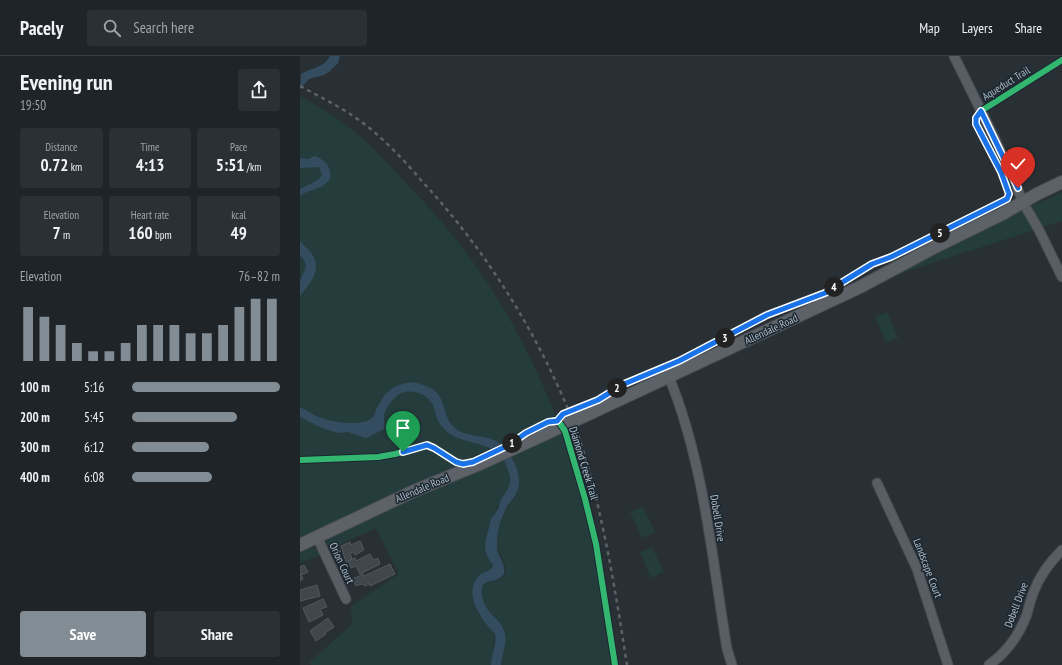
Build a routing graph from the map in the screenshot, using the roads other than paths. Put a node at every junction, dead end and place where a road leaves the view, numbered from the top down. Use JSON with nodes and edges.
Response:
{"nodes":[{"id":1,"x":954,"y":56,"type":"edge"},
{"id":2,"x":1062,"y":182,"type":"edge"},
{"id":3,"x":1024,"y":201,"type":"junction"},
{"id":4,"x":1062,"y":277,"type":"edge"},
{"id":5,"x":669,"y":377,"type":"junction"},
{"id":6,"x":877,"y":483,"type":"dead end"},
{"id":7,"x":316,"y":537,"type":"junction"},
{"id":8,"x":300,"y":545,"type":"edge"},
{"id":9,"x":1062,"y":550,"type":"edge"},
{"id":10,"x":346,"y":599,"type":"dead end"},
{"id":11,"x":732,"y":665,"type":"edge"},
{"id":12,"x":948,"y":665,"type":"edge"},
{"id":13,"x":989,"y":665,"type":"edge"}],
"edges":[{"from":1,"to":3,"type":"street"},
{"from":2,"to":3,"type":"street","name":"Allendale Road"},
{"from":3,"to":4,"type":"street"},
{"from":3,"to":5,"type":"street","name":"Allendale Road"},
{"from":5,"to":7,"type":"street","name":"Allendale Road"},
{"from":5,"to":11,"type":"street","name":"Dobell Drive"},
{"from":6,"to":12,"type":"street","name":"Landscape Court"},
{"from":7,"to":8,"type":"street","name":"Allendale Road"},
{"from":7,"to":10,"type":"street","name":"Orion Court"},
{"from":9,"to":13,"type":"street","name":"Dobell Drive"}]}
